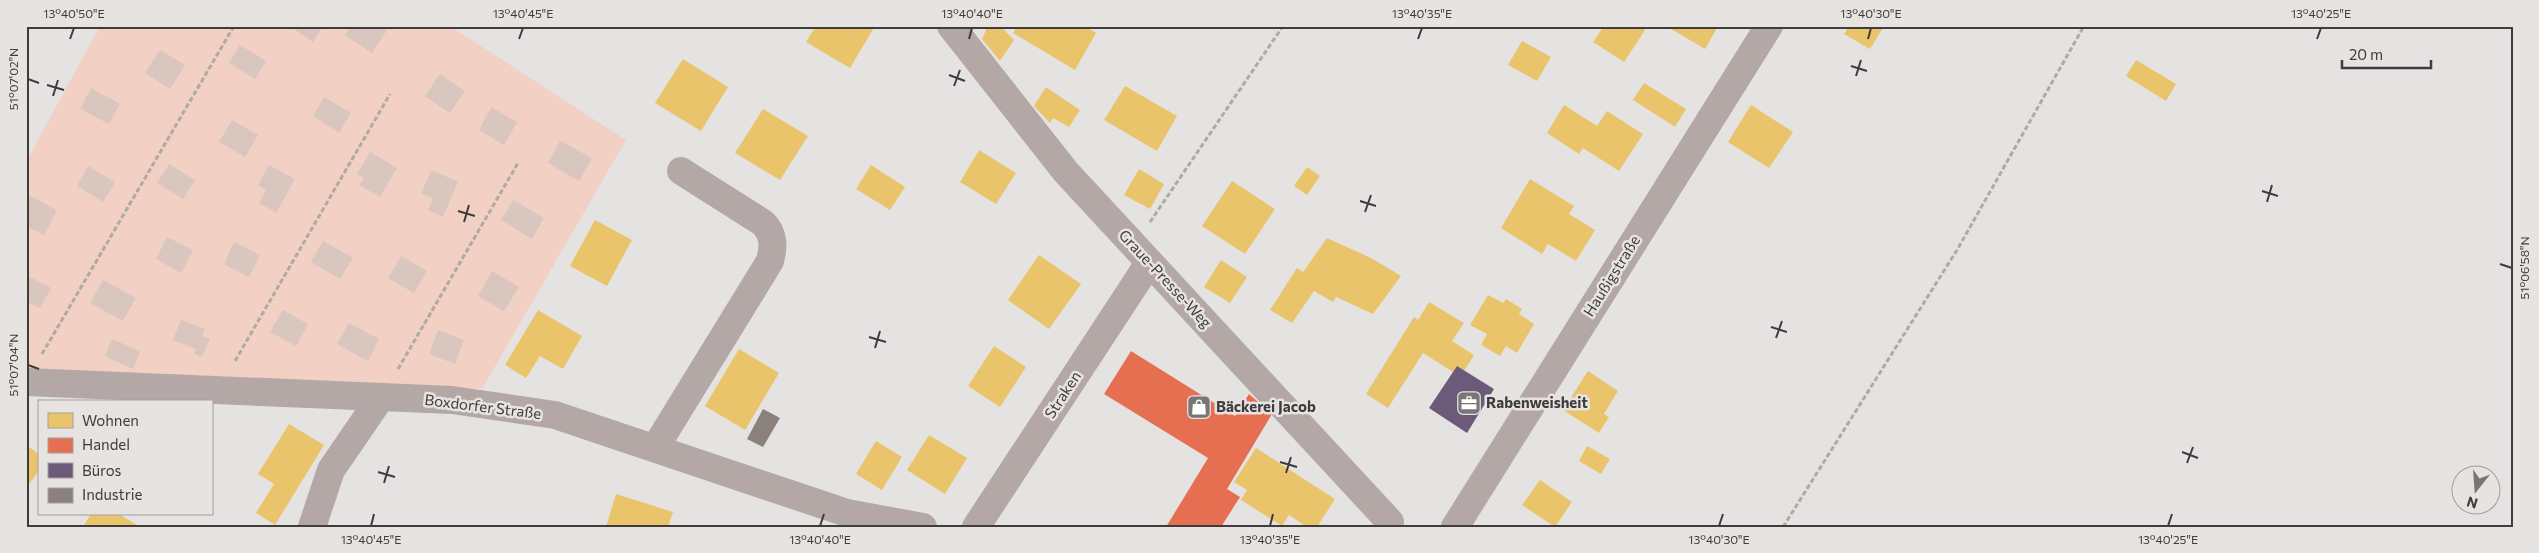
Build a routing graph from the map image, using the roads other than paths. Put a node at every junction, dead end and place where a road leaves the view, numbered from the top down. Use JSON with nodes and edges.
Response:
{"nodes":[{"id":1,"x":951,"y":26,"type":"edge"},
{"id":2,"x":1769,"y":26,"type":"edge"},
{"id":3,"x":681,"y":171,"type":"dead end"},
{"id":4,"x":1142,"y":255,"type":"junction"},
{"id":5,"x":26,"y":382,"type":"edge"},
{"id":6,"x":381,"y":397,"type":"junction"},
{"id":7,"x":655,"y":448,"type":"junction"},
{"id":8,"x":1390,"y":522,"type":"dead end"},
{"id":9,"x":312,"y":527,"type":"edge"},
{"id":10,"x":923,"y":527,"type":"edge"},
{"id":11,"x":976,"y":527,"type":"edge"},
{"id":12,"x":1455,"y":527,"type":"edge"}],
"edges":[{"from":1,"to":4,"type":"street","name":"Graue-Presse-Weg"},
{"from":2,"to":12,"type":"street","name":"Haußigstraße"},
{"from":3,"to":7,"type":"street"},
{"from":4,"to":8,"type":"street","name":"Graue-Presse-Weg"},
{"from":4,"to":11,"type":"street","name":"Straken"},
{"from":5,"to":6,"type":"street","name":"Boxdorfer Straße"},
{"from":6,"to":7,"type":"street","name":"Boxdorfer Straße"},
{"from":6,"to":9,"type":"street"},
{"from":7,"to":10,"type":"street","name":"Boxdorfer Straße"}]}
